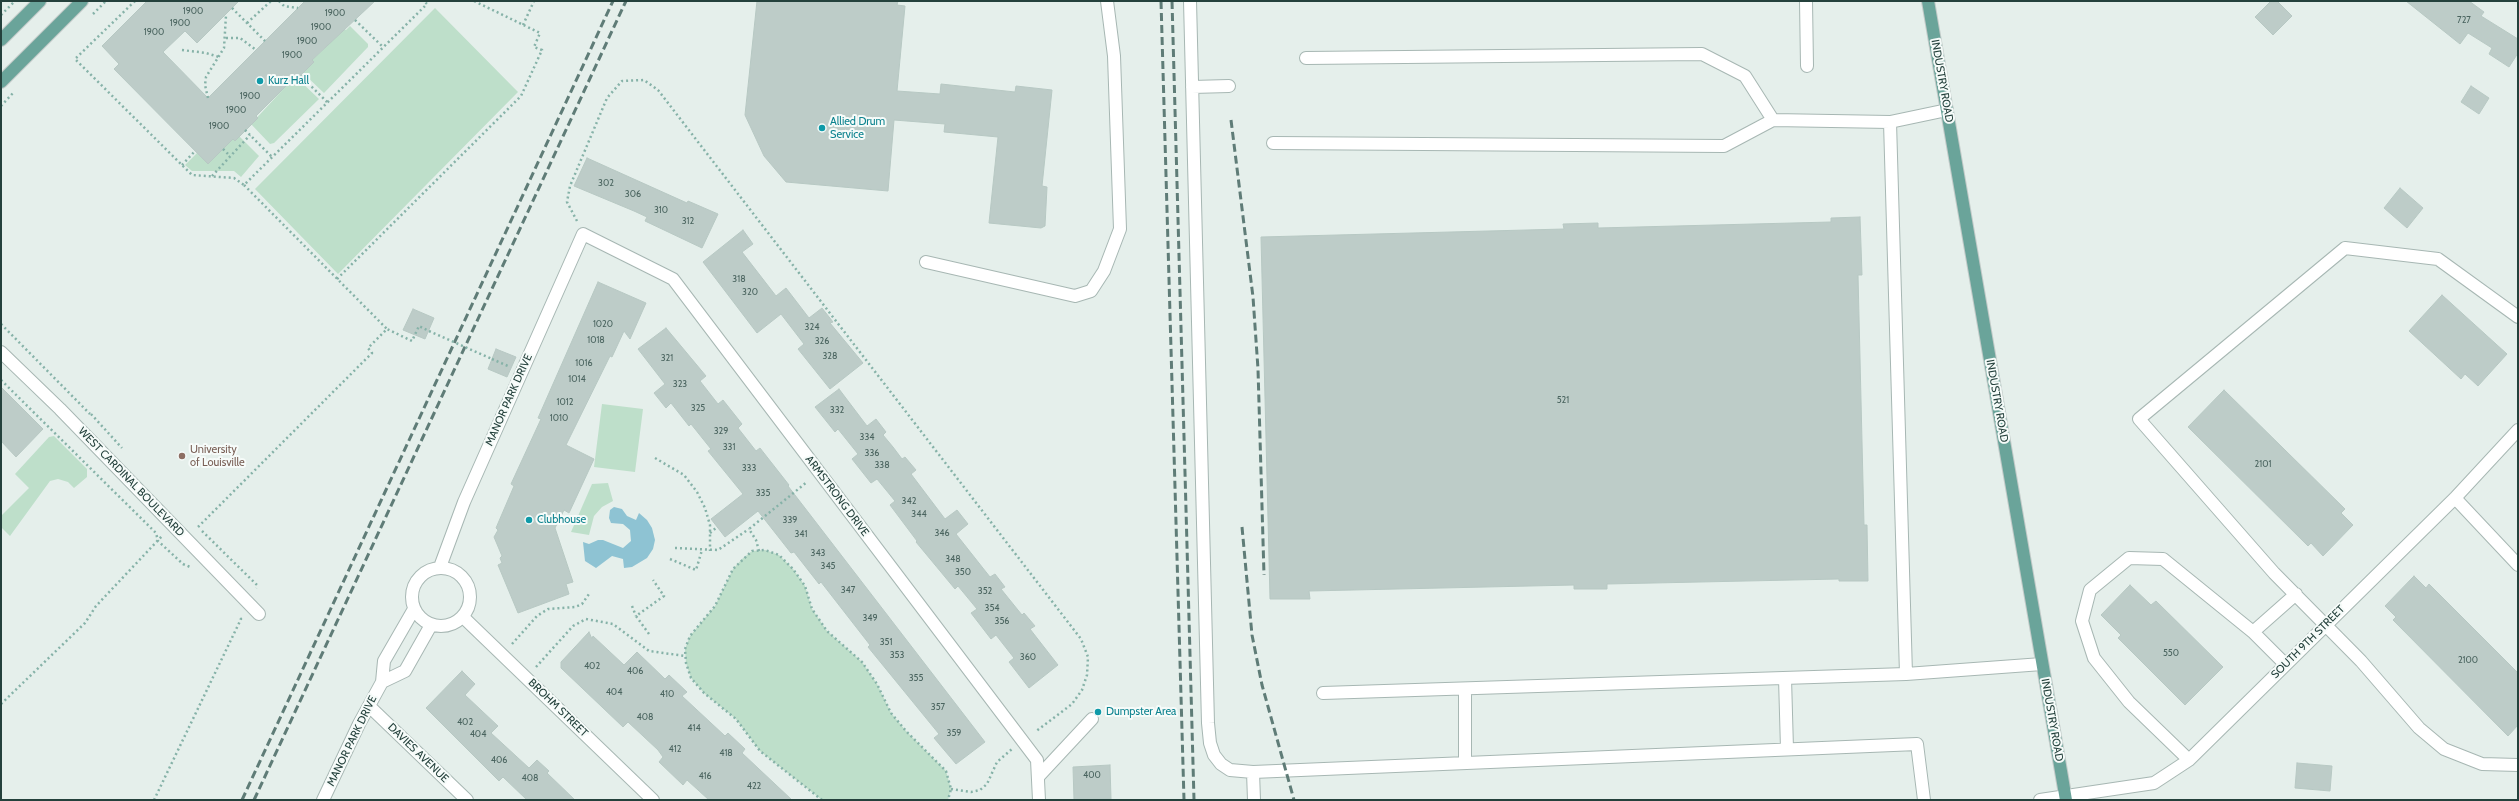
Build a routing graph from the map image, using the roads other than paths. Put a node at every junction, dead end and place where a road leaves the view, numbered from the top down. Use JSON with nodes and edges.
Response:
{"nodes":[{"id":1,"x":40,"y":1,"type":"edge"},
{"id":2,"x":82,"y":1,"type":"edge"},
{"id":3,"x":1108,"y":1,"type":"edge"},
{"id":4,"x":1190,"y":1,"type":"edge"},
{"id":5,"x":1806,"y":1,"type":"edge"},
{"id":6,"x":1928,"y":1,"type":"edge"},
{"id":7,"x":1,"y":40,"type":"edge"},
{"id":8,"x":1306,"y":58,"type":"dead end"},
{"id":9,"x":1807,"y":66,"type":"dead end"},
{"id":10,"x":1,"y":82,"type":"edge"},
{"id":11,"x":1230,"y":86,"type":"dead end"},
{"id":12,"x":1192,"y":88,"type":"junction"},
{"id":13,"x":1947,"y":110,"type":"junction"},
{"id":14,"x":1773,"y":120,"type":"junction"},
{"id":15,"x":1890,"y":122,"type":"junction"},
{"id":16,"x":1273,"y":143,"type":"dead end"},
{"id":17,"x":583,"y":234,"type":"joint"},
{"id":18,"x":926,"y":262,"type":"dead end"},
{"id":19,"x":2518,"y":317,"type":"edge"},
{"id":20,"x":1,"y":352,"type":"edge"},
{"id":21,"x":2518,"y":430,"type":"edge"},
{"id":22,"x":2456,"y":498,"type":"junction"},
{"id":23,"x":2518,"y":565,"type":"edge"},
{"id":24,"x":440,"y":567,"type":"junction"},
{"id":25,"x":2296,"y":594,"type":"junction"},
{"id":26,"x":414,"y":609,"type":"junction"},
{"id":27,"x":258,"y":614,"type":"dead end"},
{"id":28,"x":463,"y":617,"type":"junction"},
{"id":29,"x":2325,"y":624,"type":"junction"},
{"id":30,"x":430,"y":625,"type":"junction"},
{"id":31,"x":2253,"y":632,"type":"junction"},
{"id":32,"x":2042,"y":664,"type":"junction"},
{"id":33,"x":2285,"y":664,"type":"junction"},
{"id":34,"x":1906,"y":674,"type":"junction"},
{"id":35,"x":1785,"y":678,"type":"junction"},
{"id":36,"x":382,"y":682,"type":"junction"},
{"id":37,"x":1465,"y":689,"type":"junction"},
{"id":38,"x":1323,"y":693,"type":"dead end"},
{"id":39,"x":369,"y":706,"type":"junction"},
{"id":40,"x":1092,"y":719,"type":"dead end"},
{"id":41,"x":1787,"y":749,"type":"junction"},
{"id":42,"x":2189,"y":760,"type":"junction"},
{"id":43,"x":1465,"y":763,"type":"junction"},
{"id":44,"x":2518,"y":765,"type":"edge"},
{"id":45,"x":1252,"y":772,"type":"junction"},
{"id":46,"x":1038,"y":777,"type":"junction"},
{"id":47,"x":2066,"y":798,"type":"edge"},
{"id":48,"x":323,"y":800,"type":"edge"},
{"id":49,"x":467,"y":800,"type":"edge"},
{"id":50,"x":653,"y":800,"type":"edge"},
{"id":51,"x":1039,"y":800,"type":"edge"},
{"id":52,"x":1254,"y":800,"type":"edge"},
{"id":53,"x":1924,"y":800,"type":"edge"},
{"id":54,"x":2040,"y":800,"type":"edge"}],
"edges":[{"from":1,"to":7,"type":"main road"},
{"from":2,"to":10,"type":"main road"},
{"from":3,"to":18,"type":"street"},
{"from":4,"to":12,"type":"street"},
{"from":5,"to":9,"type":"street"},
{"from":6,"to":13,"type":"main road","name":"INDUSTRY ROAD"},
{"from":8,"to":14,"type":"street"},
{"from":11,"to":12,"type":"street"},
{"from":12,"to":45,"type":"street"},
{"from":13,"to":15,"type":"street"},
{"from":13,"to":32,"type":"main road","name":"INDUSTRY ROAD"},
{"from":14,"to":15,"type":"street"},
{"from":14,"to":16,"type":"street"},
{"from":15,"to":34,"type":"street"},
{"from":17,"to":24,"type":"street","name":"MANOR PARK DRIVE"},
{"from":17,"to":46,"type":"street","name":"ARMSTRONG DRIVE"},
{"from":19,"to":25,"type":"street"},
{"from":20,"to":27,"type":"street","name":"WEST CARDINAL BOULEVARD"},
{"from":21,"to":22,"type":"street","name":"SOUTH 9TH STREET"},
{"from":22,"to":23,"type":"street"},
{"from":22,"to":29,"type":"street","name":"SOUTH 9TH STREET"},
{"from":24,"to":26,"type":"street"},
{"from":24,"to":28,"type":"street"},
{"from":25,"to":29,"type":"street"},
{"from":25,"to":31,"type":"street"},
{"from":26,"to":30,"type":"street"},
{"from":26,"to":36,"type":"street","name":"MANOR PARK DRIVE"},
{"from":28,"to":30,"type":"street"},
{"from":28,"to":50,"type":"street","name":"BROHM STREET"},
{"from":29,"to":33,"type":"street","name":"SOUTH 9TH STREET"},
{"from":29,"to":44,"type":"street"},
{"from":30,"to":36,"type":"street","name":"MANOR PARK DRIVE"},
{"from":31,"to":33,"type":"street"},
{"from":31,"to":42,"type":"street"},
{"from":32,"to":34,"type":"street"},
{"from":32,"to":47,"type":"main road","name":"INDUSTRY ROAD"},
{"from":33,"to":42,"type":"street","name":"SOUTH 9TH STREET"},
{"from":34,"to":35,"type":"street"},
{"from":35,"to":37,"type":"street"},
{"from":35,"to":41,"type":"street"},
{"from":36,"to":39,"type":"street","name":"MANOR PARK DRIVE"},
{"from":37,"to":38,"type":"street"},
{"from":37,"to":43,"type":"street"},
{"from":39,"to":48,"type":"street","name":"MANOR PARK DRIVE"},
{"from":39,"to":49,"type":"street","name":"DAVIES AVENUE"},
{"from":40,"to":46,"type":"street"},
{"from":41,"to":43,"type":"street"},
{"from":41,"to":53,"type":"street"},
{"from":42,"to":47,"type":"street","name":"SOUTH 9TH STREET"},
{"from":43,"to":45,"type":"street"},
{"from":45,"to":52,"type":"street"},
{"from":46,"to":51,"type":"street","name":"ARMSTRONG DRIVE"},
{"from":47,"to":54,"type":"street","name":"SOUTH 9TH STREET"}]}
